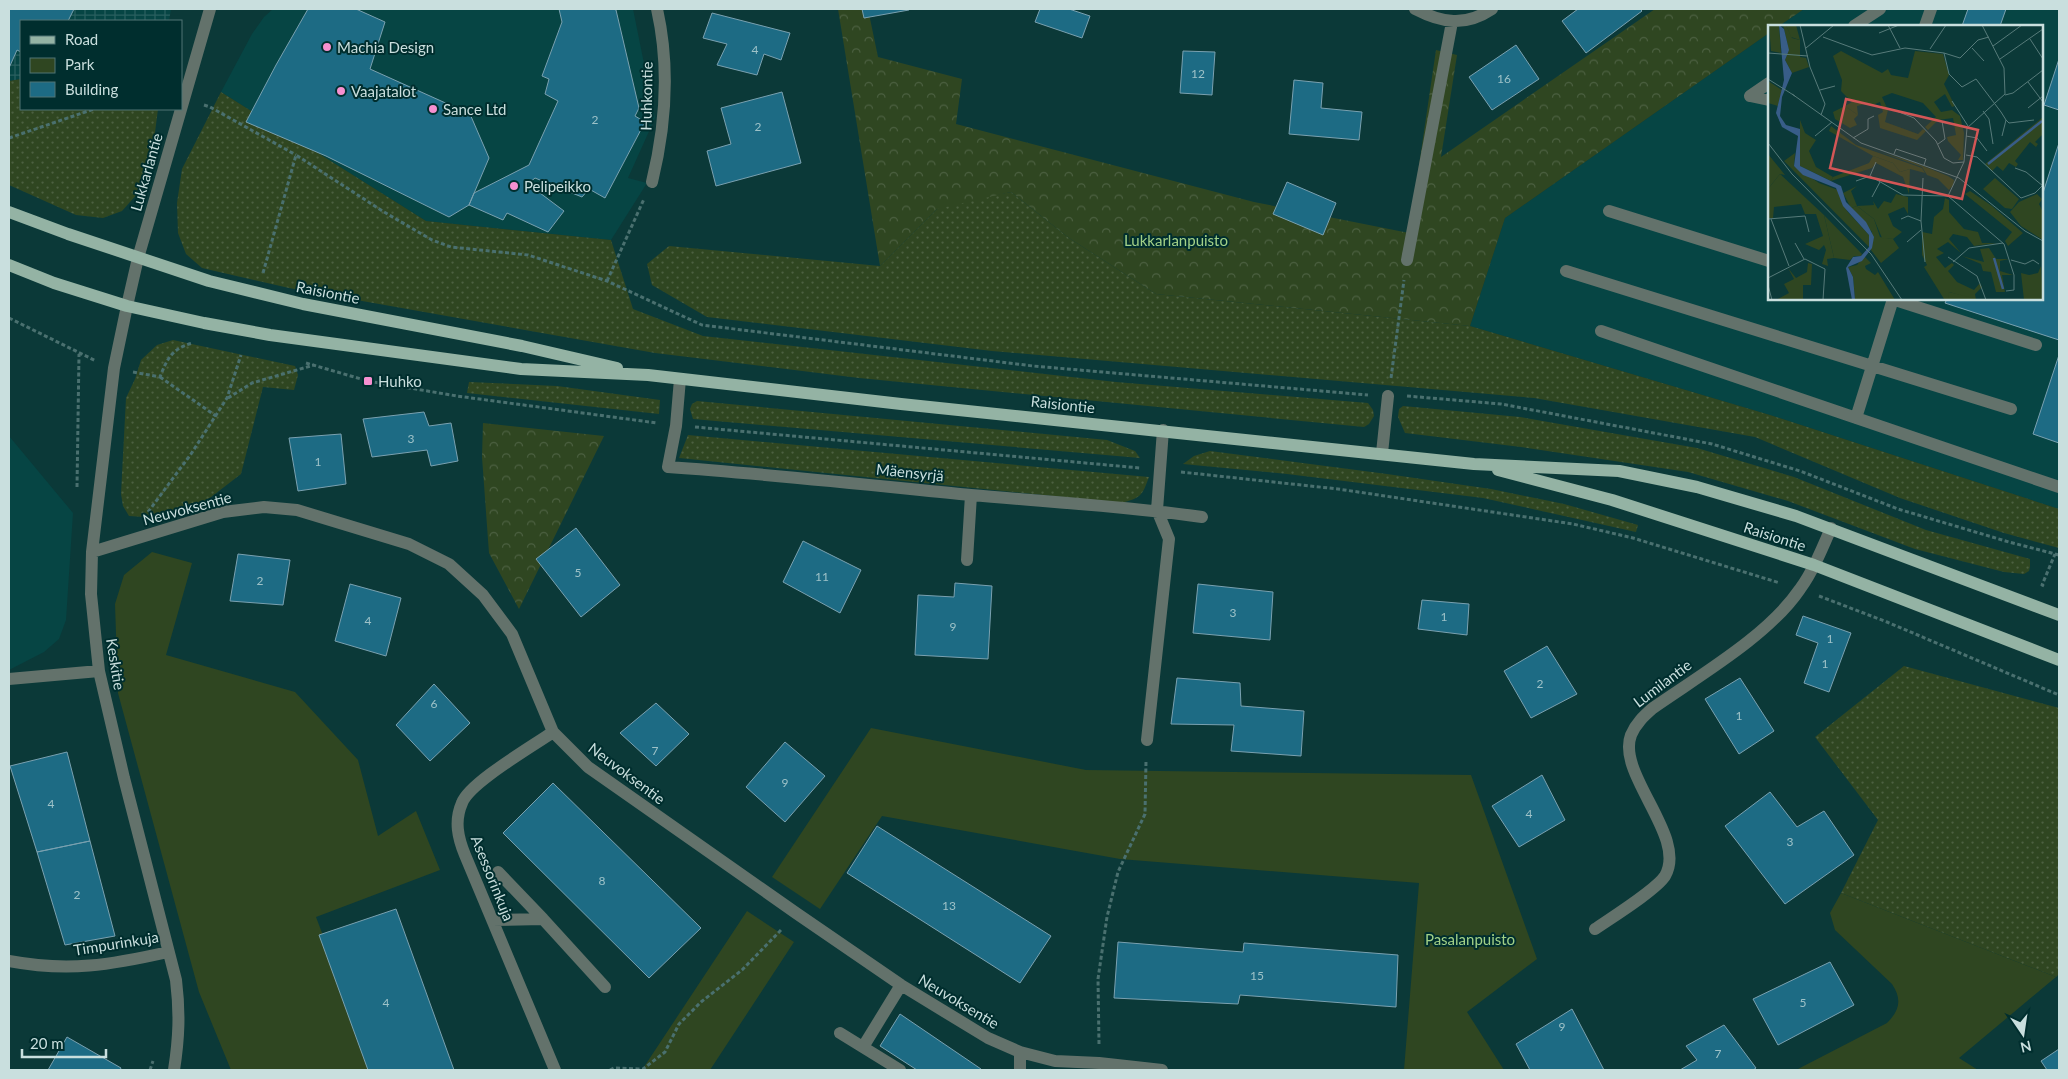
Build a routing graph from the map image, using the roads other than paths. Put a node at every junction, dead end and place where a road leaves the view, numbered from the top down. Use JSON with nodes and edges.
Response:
{"nodes":[{"id":1,"x":210,"y":9,"type":"edge"},
{"id":2,"x":656,"y":9,"type":"edge"},
{"id":3,"x":1416,"y":9,"type":"edge"},
{"id":4,"x":1492,"y":9,"type":"edge"},
{"id":5,"x":1880,"y":9,"type":"edge"},
{"id":6,"x":1931,"y":9,"type":"edge"},
{"id":7,"x":1452,"y":22,"type":"junction"},
{"id":8,"x":1856,"y":25,"type":"edge"},
{"id":9,"x":1925,"y":25,"type":"edge"},
{"id":10,"x":1768,"y":84,"type":"edge"},
{"id":11,"x":1768,"y":100,"type":"edge"},
{"id":12,"x":182,"y":106,"type":"edge"},
{"id":13,"x":181,"y":110,"type":"edge"},
{"id":14,"x":652,"y":182,"type":"road end"},
{"id":15,"x":1608,"y":211,"type":"dead end"},
{"id":16,"x":9,"y":212,"type":"edge"},
{"id":17,"x":138,"y":258,"type":"junction"},
{"id":18,"x":1407,"y":260,"type":"road end"},
{"id":19,"x":1768,"y":261,"type":"edge"},
{"id":20,"x":9,"y":266,"type":"edge"},
{"id":21,"x":1566,"y":271,"type":"dead end"},
{"id":22,"x":1892,"y":300,"type":"edge"},
{"id":23,"x":1895,"y":300,"type":"edge"},
{"id":24,"x":127,"y":306,"type":"junction"},
{"id":25,"x":1601,"y":331,"type":"dead end"},
{"id":26,"x":2036,"y":345,"type":"dead end"},
{"id":27,"x":1873,"y":367,"type":"junction"},
{"id":28,"x":648,"y":375,"type":"junction"},
{"id":29,"x":680,"y":379,"type":"junction"},
{"id":30,"x":1388,"y":396,"type":"road end"},
{"id":31,"x":2011,"y":409,"type":"dead end"},
{"id":32,"x":1856,"y":418,"type":"junction"},
{"id":33,"x":1163,"y":430,"type":"junction"},
{"id":34,"x":1382,"y":453,"type":"junction"},
{"id":35,"x":1474,"y":464,"type":"junction"},
{"id":36,"x":2059,"y":487,"type":"edge"},
{"id":37,"x":971,"y":495,"type":"junction"},
{"id":38,"x":1157,"y":510,"type":"junction"},
{"id":39,"x":1202,"y":517,"type":"dead end"},
{"id":40,"x":1831,"y":528,"type":"junction"},
{"id":41,"x":92,"y":552,"type":"junction"},
{"id":42,"x":967,"y":560,"type":"dead end"},
{"id":43,"x":1814,"y":565,"type":"junction"},
{"id":44,"x":2059,"y":615,"type":"edge"},
{"id":45,"x":2059,"y":660,"type":"edge"},
{"id":46,"x":99,"y":671,"type":"junction"},
{"id":47,"x":9,"y":679,"type":"edge"},
{"id":48,"x":553,"y":732,"type":"junction"},
{"id":49,"x":1147,"y":740,"type":"road end"},
{"id":50,"x":498,"y":872,"type":"dead end"},
{"id":51,"x":543,"y":919,"type":"junction"},
{"id":52,"x":492,"y":920,"type":"junction"},
{"id":53,"x":1595,"y":929,"type":"dead end"},
{"id":54,"x":168,"y":952,"type":"junction"},
{"id":55,"x":9,"y":960,"type":"edge"},
{"id":56,"x":901,"y":985,"type":"junction"},
{"id":57,"x":605,"y":987,"type":"dead end"},
{"id":58,"x":840,"y":1033,"type":"dead end"},
{"id":59,"x":864,"y":1047,"type":"junction"},
{"id":60,"x":1020,"y":1052,"type":"junction"},
{"id":61,"x":174,"y":1070,"type":"edge"},
{"id":62,"x":555,"y":1070,"type":"edge"},
{"id":63,"x":900,"y":1070,"type":"edge"},
{"id":64,"x":1020,"y":1070,"type":"edge"},
{"id":65,"x":1162,"y":1070,"type":"edge"}],
"edges":[{"from":1,"to":12,"type":"street","name":"Lukkarlantie"},
{"from":2,"to":14,"type":"street","name":"Huhkontie"},
{"from":3,"to":7,"type":"street"},
{"from":4,"to":7,"type":"street"},
{"from":5,"to":8,"type":"street"},
{"from":6,"to":9,"type":"street"},
{"from":7,"to":18,"type":"street"},
{"from":10,"to":11,"type":"street"},
{"from":13,"to":17,"type":"street","name":"Lukkarlantie"},
{"from":15,"to":19,"type":"street"},
{"from":16,"to":17,"type":"main road","name":"Raisiontie"},
{"from":17,"to":24,"type":"street","name":"Keskitie"},
{"from":17,"to":28,"type":"main road","name":"Raisiontie"},
{"from":20,"to":24,"type":"main road","name":"Raisiontie"},
{"from":21,"to":27,"type":"street"},
{"from":22,"to":27,"type":"street"},
{"from":23,"to":26,"type":"street"},
{"from":24,"to":28,"type":"main road","name":"Raisiontie"},
{"from":24,"to":41,"type":"street","name":"Keskitie"},
{"from":25,"to":32,"type":"street"},
{"from":27,"to":31,"type":"street"},
{"from":27,"to":32,"type":"street"},
{"from":28,"to":29,"type":"main road","name":"Raisiontie"},
{"from":29,"to":33,"type":"main road","name":"Raisiontie"},
{"from":29,"to":37,"type":"street","name":"Mäensyrjä"},
{"from":30,"to":34,"type":"street"},
{"from":32,"to":36,"type":"street"},
{"from":33,"to":34,"type":"main road","name":"Raisiontie"},
{"from":33,"to":38,"type":"street"},
{"from":34,"to":35,"type":"main road","name":"Raisiontie"},
{"from":35,"to":40,"type":"main road","name":"Raisiontie"},
{"from":35,"to":43,"type":"main road","name":"Raisiontie"},
{"from":37,"to":38,"type":"street","name":"Mäensyrjä"},
{"from":37,"to":42,"type":"street"},
{"from":38,"to":39,"type":"street","name":"Mäensyrjä"},
{"from":38,"to":49,"type":"street"},
{"from":40,"to":43,"type":"street","name":"Lumilantie"},
{"from":40,"to":44,"type":"main road","name":"Raisiontie"},
{"from":41,"to":46,"type":"street","name":"Keskitie"},
{"from":41,"to":48,"type":"street","name":"Neuvoksentie"},
{"from":43,"to":45,"type":"main road","name":"Raisiontie"},
{"from":43,"to":53,"type":"street","name":"Lumilantie"},
{"from":46,"to":47,"type":"street"},
{"from":46,"to":54,"type":"street","name":"Keskitie"},
{"from":48,"to":52,"type":"street","name":"Asessorinkuja"},
{"from":48,"to":56,"type":"street","name":"Neuvoksentie"},
{"from":50,"to":51,"type":"street"},
{"from":51,"to":52,"type":"street"},
{"from":51,"to":57,"type":"street"},
{"from":52,"to":62,"type":"street","name":"Asessorinkuja"},
{"from":54,"to":55,"type":"street","name":"Timpurinkuja"},
{"from":54,"to":61,"type":"street","name":"Keskitie"},
{"from":56,"to":59,"type":"street"},
{"from":56,"to":60,"type":"street","name":"Neuvoksentie"},
{"from":58,"to":59,"type":"street"},
{"from":59,"to":63,"type":"street"},
{"from":60,"to":64,"type":"street"},
{"from":60,"to":65,"type":"street","name":"Neuvoksentie"}]}
